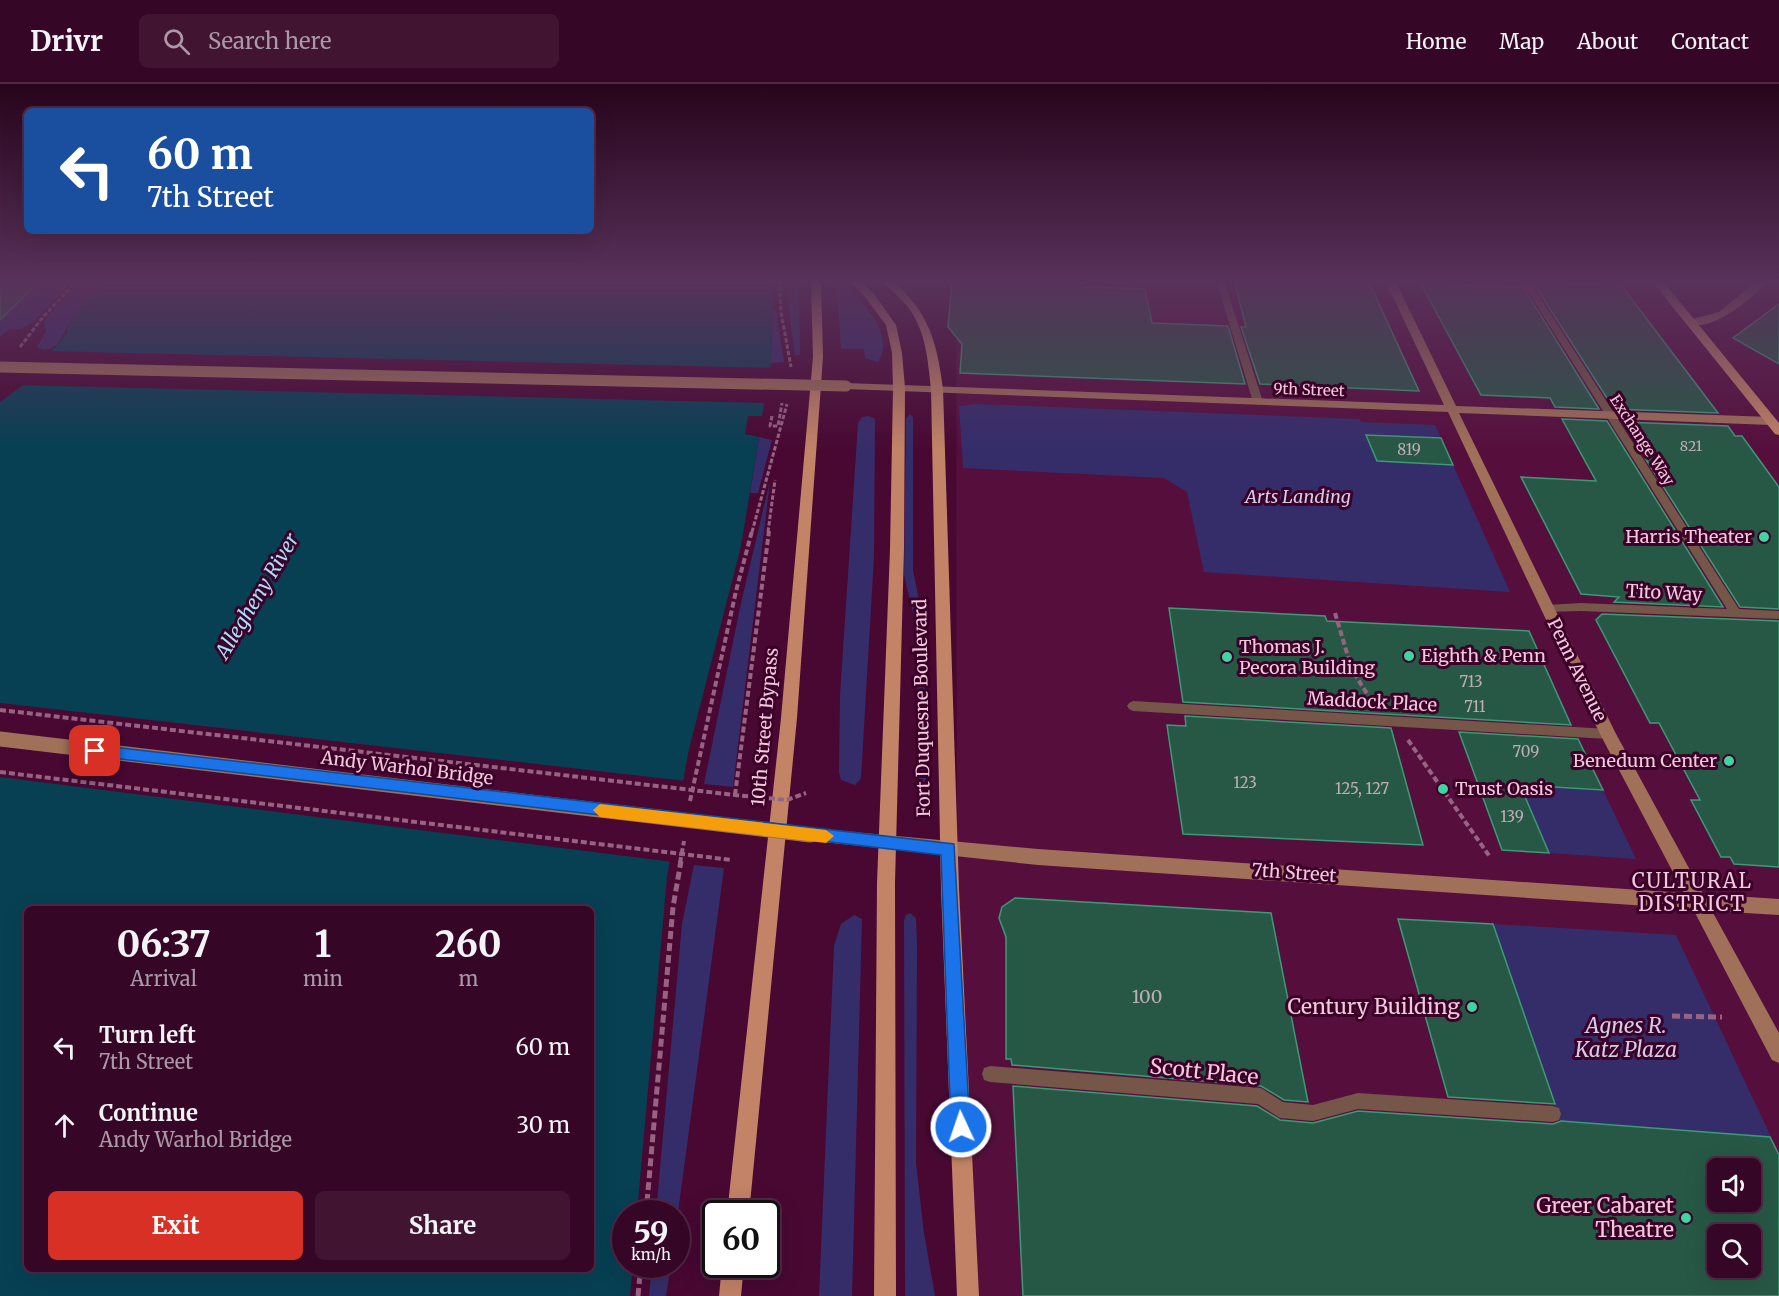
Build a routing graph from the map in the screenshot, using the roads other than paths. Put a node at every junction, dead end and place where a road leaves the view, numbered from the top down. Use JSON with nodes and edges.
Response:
{"nodes":[{"id":1,"x":817,"y":337,"type":"edge"},
{"id":2,"x":893,"y":337,"type":"edge"},
{"id":3,"x":929,"y":337,"type":"edge"},
{"id":4,"x":1238,"y":337,"type":"edge"},
{"id":5,"x":1416,"y":337,"type":"edge"},
{"id":6,"x":1560,"y":337,"type":"edge"},
{"id":7,"x":1703,"y":337,"type":"edge"},
{"id":8,"x":0,"y":367,"type":"edge"},
{"id":9,"x":899,"y":388,"type":"junction"},
{"id":10,"x":937,"y":389,"type":"junction"},
{"id":11,"x":1258,"y":402,"type":"junction"},
{"id":12,"x":1450,"y":410,"type":"junction"},
{"id":13,"x":1608,"y":415,"type":"junction"},
{"id":14,"x":1771,"y":421,"type":"junction"},
{"id":15,"x":1779,"y":431,"type":"edge"},
{"id":16,"x":1547,"y":609,"type":"junction"},
{"id":17,"x":1736,"y":614,"type":"junction"},
{"id":18,"x":1779,"y":615,"type":"edge"},
{"id":19,"x":1133,"y":706,"type":"dead end"},
{"id":20,"x":1608,"y":734,"type":"junction"},
{"id":21,"x":0,"y":739,"type":"edge"},
{"id":22,"x":810,"y":835,"type":"joint"},
{"id":23,"x":886,"y":843,"type":"junction"},
{"id":24,"x":949,"y":849,"type":"junction"},
{"id":25,"x":1698,"y":901,"type":"junction"},
{"id":26,"x":1779,"y":907,"type":"edge"},
{"id":27,"x":1779,"y":1053,"type":"edge"},
{"id":28,"x":990,"y":1074,"type":"dead end"},
{"id":29,"x":1553,"y":1114,"type":"dead end"},
{"id":30,"x":739,"y":1200,"type":"edge"},
{"id":31,"x":732,"y":1278,"type":"edge"},
{"id":32,"x":730,"y":1296,"type":"edge"},
{"id":33,"x":885,"y":1296,"type":"edge"},
{"id":34,"x":968,"y":1296,"type":"edge"}],
"edges":[{"from":1,"to":30,"type":"main road","name":"10th Street Bypass"},
{"from":2,"to":9,"type":"main road","name":"Fort Duquesne Boulevard"},
{"from":3,"to":10,"type":"main road","name":"Fort Duquesne Boulevard"},
{"from":4,"to":11,"type":"lane"},
{"from":5,"to":12,"type":"street","name":"Penn Avenue"},
{"from":6,"to":13,"type":"lane","name":"Exchange Way"},
{"from":7,"to":14,"type":"main road"},
{"from":8,"to":9,"type":"street","name":"9th Street","bridge":true},
{"from":9,"to":10,"type":"street","name":"9th Street"},
{"from":9,"to":23,"type":"main road","name":"Fort Duquesne Boulevard"},
{"from":10,"to":11,"type":"street","name":"9th Street"},
{"from":10,"to":24,"type":"main road","name":"Fort Duquesne Boulevard"},
{"from":11,"to":12,"type":"street","name":"9th Street"},
{"from":12,"to":13,"type":"street","name":"9th Street"},
{"from":12,"to":16,"type":"street","name":"Penn Avenue"},
{"from":13,"to":14,"type":"street","name":"9th Street"},
{"from":13,"to":17,"type":"lane","name":"Exchange Way"},
{"from":14,"to":15,"type":"main road"},
{"from":16,"to":17,"type":"lane","name":"Tito Way"},
{"from":16,"to":20,"type":"street","name":"Penn Avenue"},
{"from":17,"to":18,"type":"lane","name":"Tito Way"},
{"from":19,"to":20,"type":"lane","name":"Maddock Place"},
{"from":20,"to":25,"type":"street","name":"Penn Avenue"},
{"from":21,"to":22,"type":"street","name":"Andy Warhol Bridge","bridge":true},
{"from":22,"to":23,"type":"street","name":"7th Street"},
{"from":23,"to":24,"type":"street","name":"7th Street"},
{"from":23,"to":33,"type":"main road","name":"Fort Duquesne Boulevard"},
{"from":24,"to":25,"type":"street","name":"7th Street"},
{"from":24,"to":34,"type":"main road","name":"Fort Duquesne Boulevard"},
{"from":25,"to":26,"type":"street","name":"7th Street"},
{"from":25,"to":27,"type":"street","name":"Penn Avenue"},
{"from":28,"to":29,"type":"lane","name":"Scott Place"},
{"from":31,"to":32,"type":"main road"}]}
